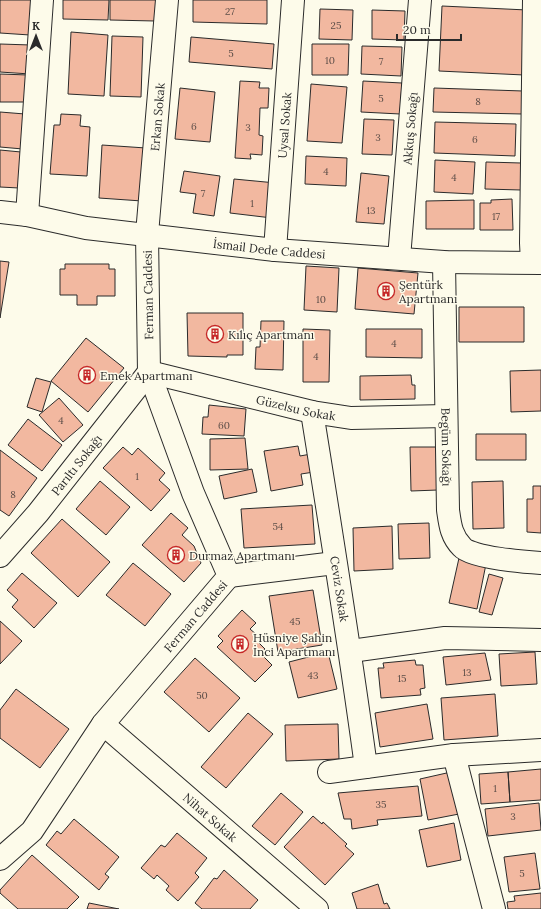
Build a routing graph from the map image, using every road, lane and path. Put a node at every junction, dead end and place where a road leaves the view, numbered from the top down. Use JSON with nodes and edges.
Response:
{"nodes":[{"id":1,"x":42,"y":0,"type":"edge"},
{"id":2,"x":166,"y":0,"type":"edge"},
{"id":3,"x":293,"y":0,"type":"edge"},
{"id":4,"x":420,"y":0,"type":"edge"},
{"id":5,"x":534,"y":0,"type":"edge"},
{"id":6,"x":0,"y":212,"type":"edge"},
{"id":7,"x":27,"y":215,"type":"junction"},
{"id":8,"x":147,"y":234,"type":"junction"},
{"id":9,"x":275,"y":250,"type":"junction"},
{"id":10,"x":399,"y":258,"type":"junction"},
{"id":11,"x":444,"y":262,"type":"junction"},
{"id":12,"x":537,"y":262,"type":"edge"},
{"id":13,"x":149,"y":372,"type":"junction"},
{"id":14,"x":312,"y":412,"type":"junction"},
{"id":15,"x":446,"y":416,"type":"junction"},
{"id":16,"x":0,"y":556,"type":"edge"},
{"id":17,"x":335,"y":563,"type":"junction"},
{"id":18,"x":541,"y":563,"type":"edge"},
{"id":19,"x":229,"y":576,"type":"junction"},
{"id":20,"x":541,"y":640,"type":"edge"},
{"id":21,"x":351,"y":651,"type":"junction"},
{"id":22,"x":103,"y":724,"type":"junction"},
{"id":23,"x":541,"y":750,"type":"edge"},
{"id":24,"x":454,"y":755,"type":"junction"},
{"id":25,"x":366,"y":766,"type":"junction"},
{"id":26,"x":329,"y":772,"type":"dead end"},
{"id":27,"x":0,"y":859,"type":"edge"},
{"id":28,"x":317,"y":909,"type":"edge"},
{"id":29,"x":494,"y":909,"type":"edge"}],
"edges":[{"from":1,"to":7,"type":"street"},
{"from":2,"to":8,"type":"street","name":"Erkan Sokak"},
{"from":3,"to":9,"type":"street","name":"Uysal Sokak"},
{"from":4,"to":10,"type":"street","name":"Akkuş Sokağı"},
{"from":5,"to":12,"type":"street"},
{"from":6,"to":7,"type":"street","name":"İsmail Dede Caddesi"},
{"from":7,"to":8,"type":"street","name":"İsmail Dede Caddesi"},
{"from":8,"to":9,"type":"street","name":"İsmail Dede Caddesi"},
{"from":8,"to":13,"type":"street","name":"Ferman Caddesi"},
{"from":9,"to":10,"type":"street","name":"İsmail Dede Caddesi"},
{"from":10,"to":11,"type":"street","name":"İsmail Dede Caddesi"},
{"from":11,"to":12,"type":"street","name":"İsmail Dede Caddesi"},
{"from":11,"to":15,"type":"street","name":"Begüm Sokağı"},
{"from":13,"to":14,"type":"street","name":"Güzelsu Sokak"},
{"from":13,"to":16,"type":"street","name":"Parıltı Sokağı"},
{"from":13,"to":19,"type":"street","name":"Ferman Caddesi"},
{"from":14,"to":15,"type":"street","name":"Güzelsu Sokak"},
{"from":14,"to":17,"type":"street","name":"Ceviz Sokak"},
{"from":15,"to":18,"type":"street","name":"Begüm Sokağı"},
{"from":17,"to":19,"type":"street"},
{"from":17,"to":21,"type":"street","name":"Ceviz Sokak"},
{"from":19,"to":22,"type":"street","name":"Ferman Caddesi"},
{"from":20,"to":21,"type":"street"},
{"from":21,"to":25,"type":"street","name":"Ceviz Sokak"},
{"from":22,"to":27,"type":"street","name":"Ferman Caddesi"},
{"from":22,"to":28,"type":"street","name":"Nihat Sokak"},
{"from":23,"to":24,"type":"street"},
{"from":24,"to":25,"type":"street"},
{"from":24,"to":29,"type":"street"},
{"from":25,"to":26,"type":"street"}]}
